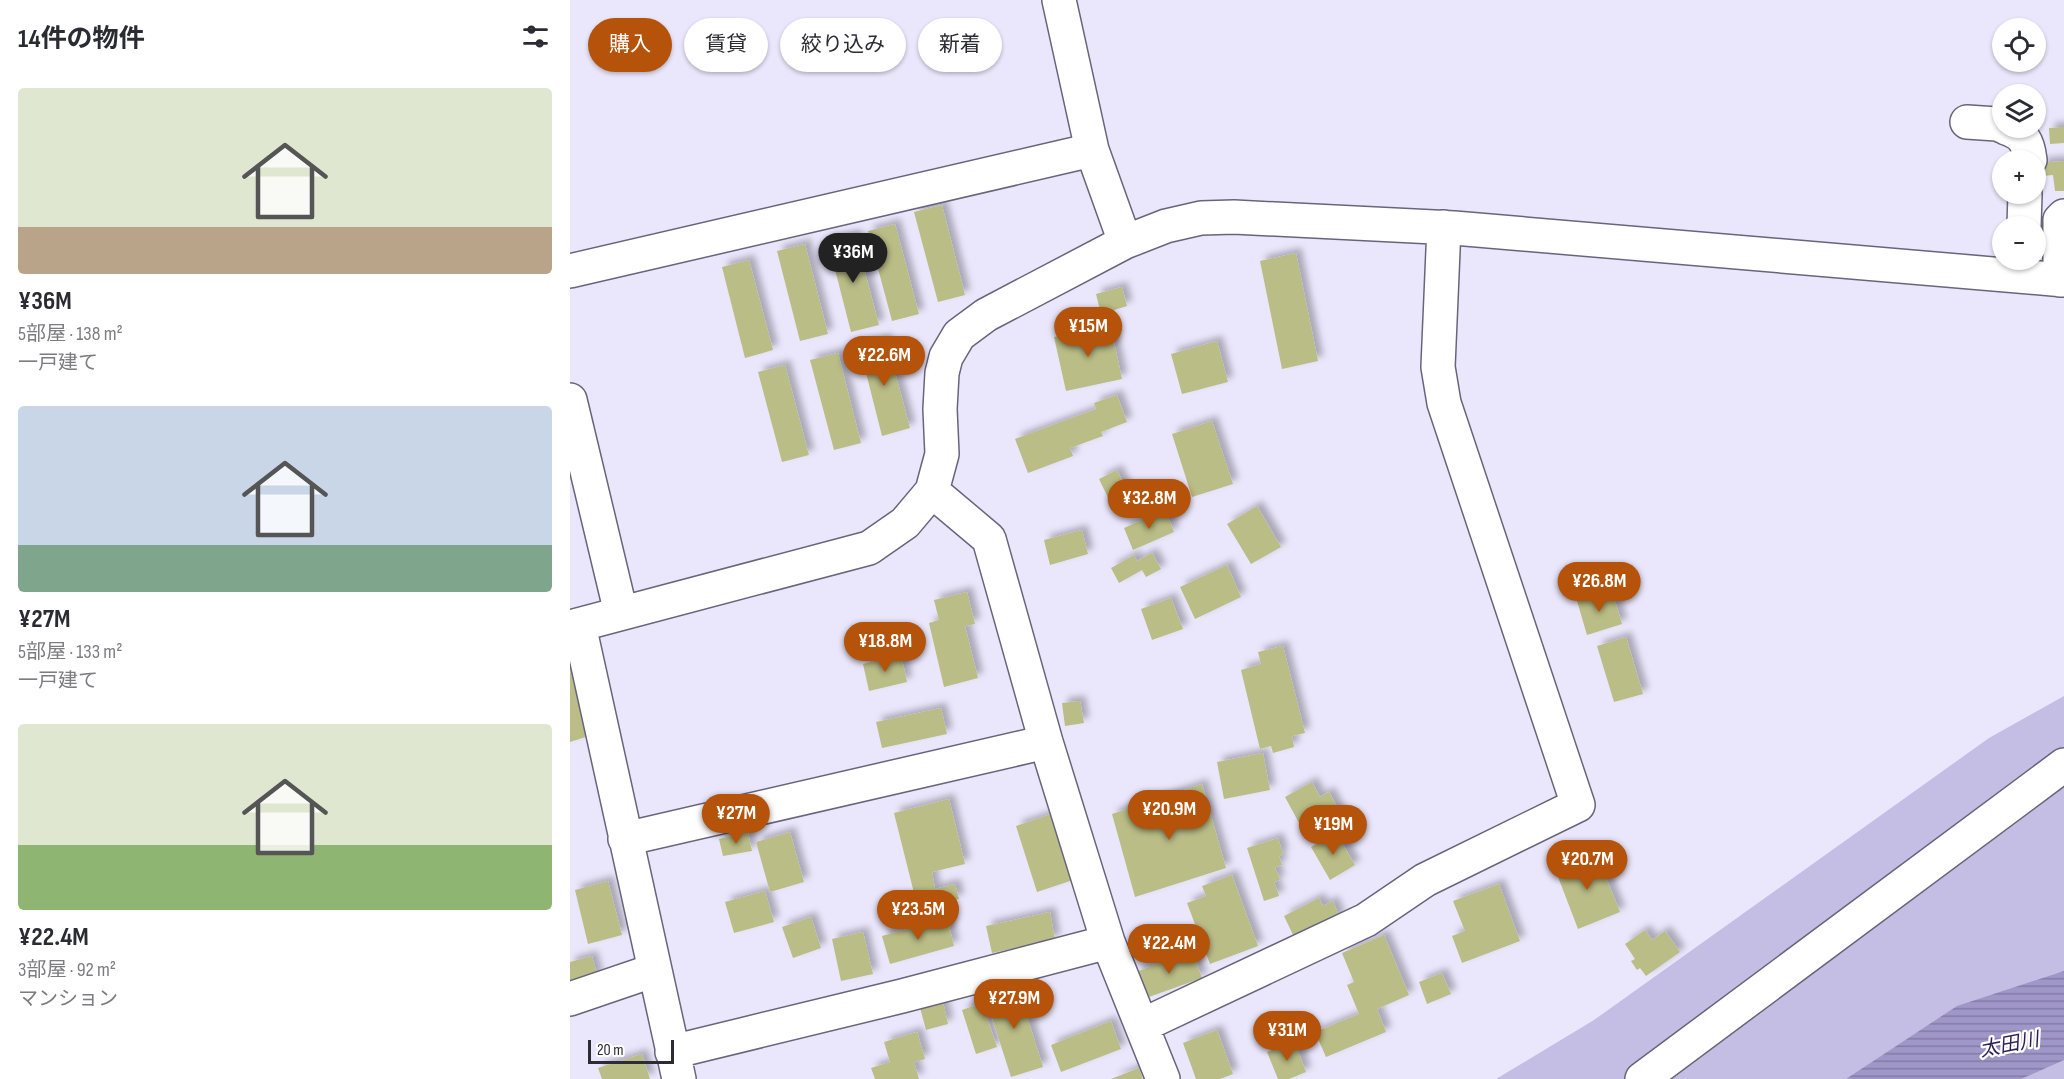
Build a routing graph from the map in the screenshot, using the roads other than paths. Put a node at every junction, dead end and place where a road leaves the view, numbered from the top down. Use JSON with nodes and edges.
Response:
{"nodes":[{"id":1,"x":1059,"y":0,"type":"edge"},
{"id":2,"x":1967,"y":122,"type":"dead end"},
{"id":3,"x":1992,"y":124,"type":"edge"},
{"id":4,"x":1092,"y":150,"type":"junction"},
{"id":5,"x":2064,"y":216,"type":"edge"},
{"id":6,"x":1444,"y":227,"type":"junction"},
{"id":7,"x":1125,"y":242,"type":"junction"},
{"id":8,"x":1992,"y":266,"type":"edge"},
{"id":9,"x":2029,"y":270,"type":"edge"},
{"id":10,"x":570,"y":271,"type":"edge"},
{"id":11,"x":2062,"y":280,"type":"edge"},
{"id":12,"x":570,"y":400,"type":"edge"},
{"id":13,"x":932,"y":490,"type":"junction"},
{"id":14,"x":621,"y":613,"type":"junction"},
{"id":15,"x":574,"y":626,"type":"edge"},
{"id":16,"x":1046,"y":742,"type":"junction"},
{"id":17,"x":2064,"y":765,"type":"edge"},
{"id":18,"x":625,"y":839,"type":"junction"},
{"id":19,"x":1108,"y":942,"type":"junction"},
{"id":20,"x":655,"y":970,"type":"junction"},
{"id":21,"x":570,"y":999,"type":"edge"},
{"id":22,"x":1143,"y":1025,"type":"junction"},
{"id":23,"x":675,"y":1066,"type":"edge"},
{"id":24,"x":1163,"y":1079,"type":"edge"},
{"id":25,"x":1642,"y":1079,"type":"edge"}],
"edges":[{"from":1,"to":4,"type":"street"},
{"from":2,"to":3,"type":"street"},
{"from":4,"to":7,"type":"street"},
{"from":4,"to":10,"type":"street"},
{"from":5,"to":11,"type":"street"},
{"from":6,"to":7,"type":"street"},
{"from":6,"to":8,"type":"street"},
{"from":6,"to":22,"type":"street"},
{"from":7,"to":13,"type":"street"},
{"from":9,"to":11,"type":"street"},
{"from":12,"to":14,"type":"street"},
{"from":13,"to":14,"type":"street"},
{"from":13,"to":16,"type":"street"},
{"from":14,"to":15,"type":"street"},
{"from":15,"to":18,"type":"street"},
{"from":16,"to":18,"type":"street"},
{"from":16,"to":19,"type":"street"},
{"from":17,"to":25,"type":"street"},
{"from":18,"to":20,"type":"street"},
{"from":19,"to":22,"type":"street"},
{"from":19,"to":23,"type":"street"},
{"from":20,"to":21,"type":"street"},
{"from":20,"to":23,"type":"street"},
{"from":22,"to":24,"type":"street"}]}
